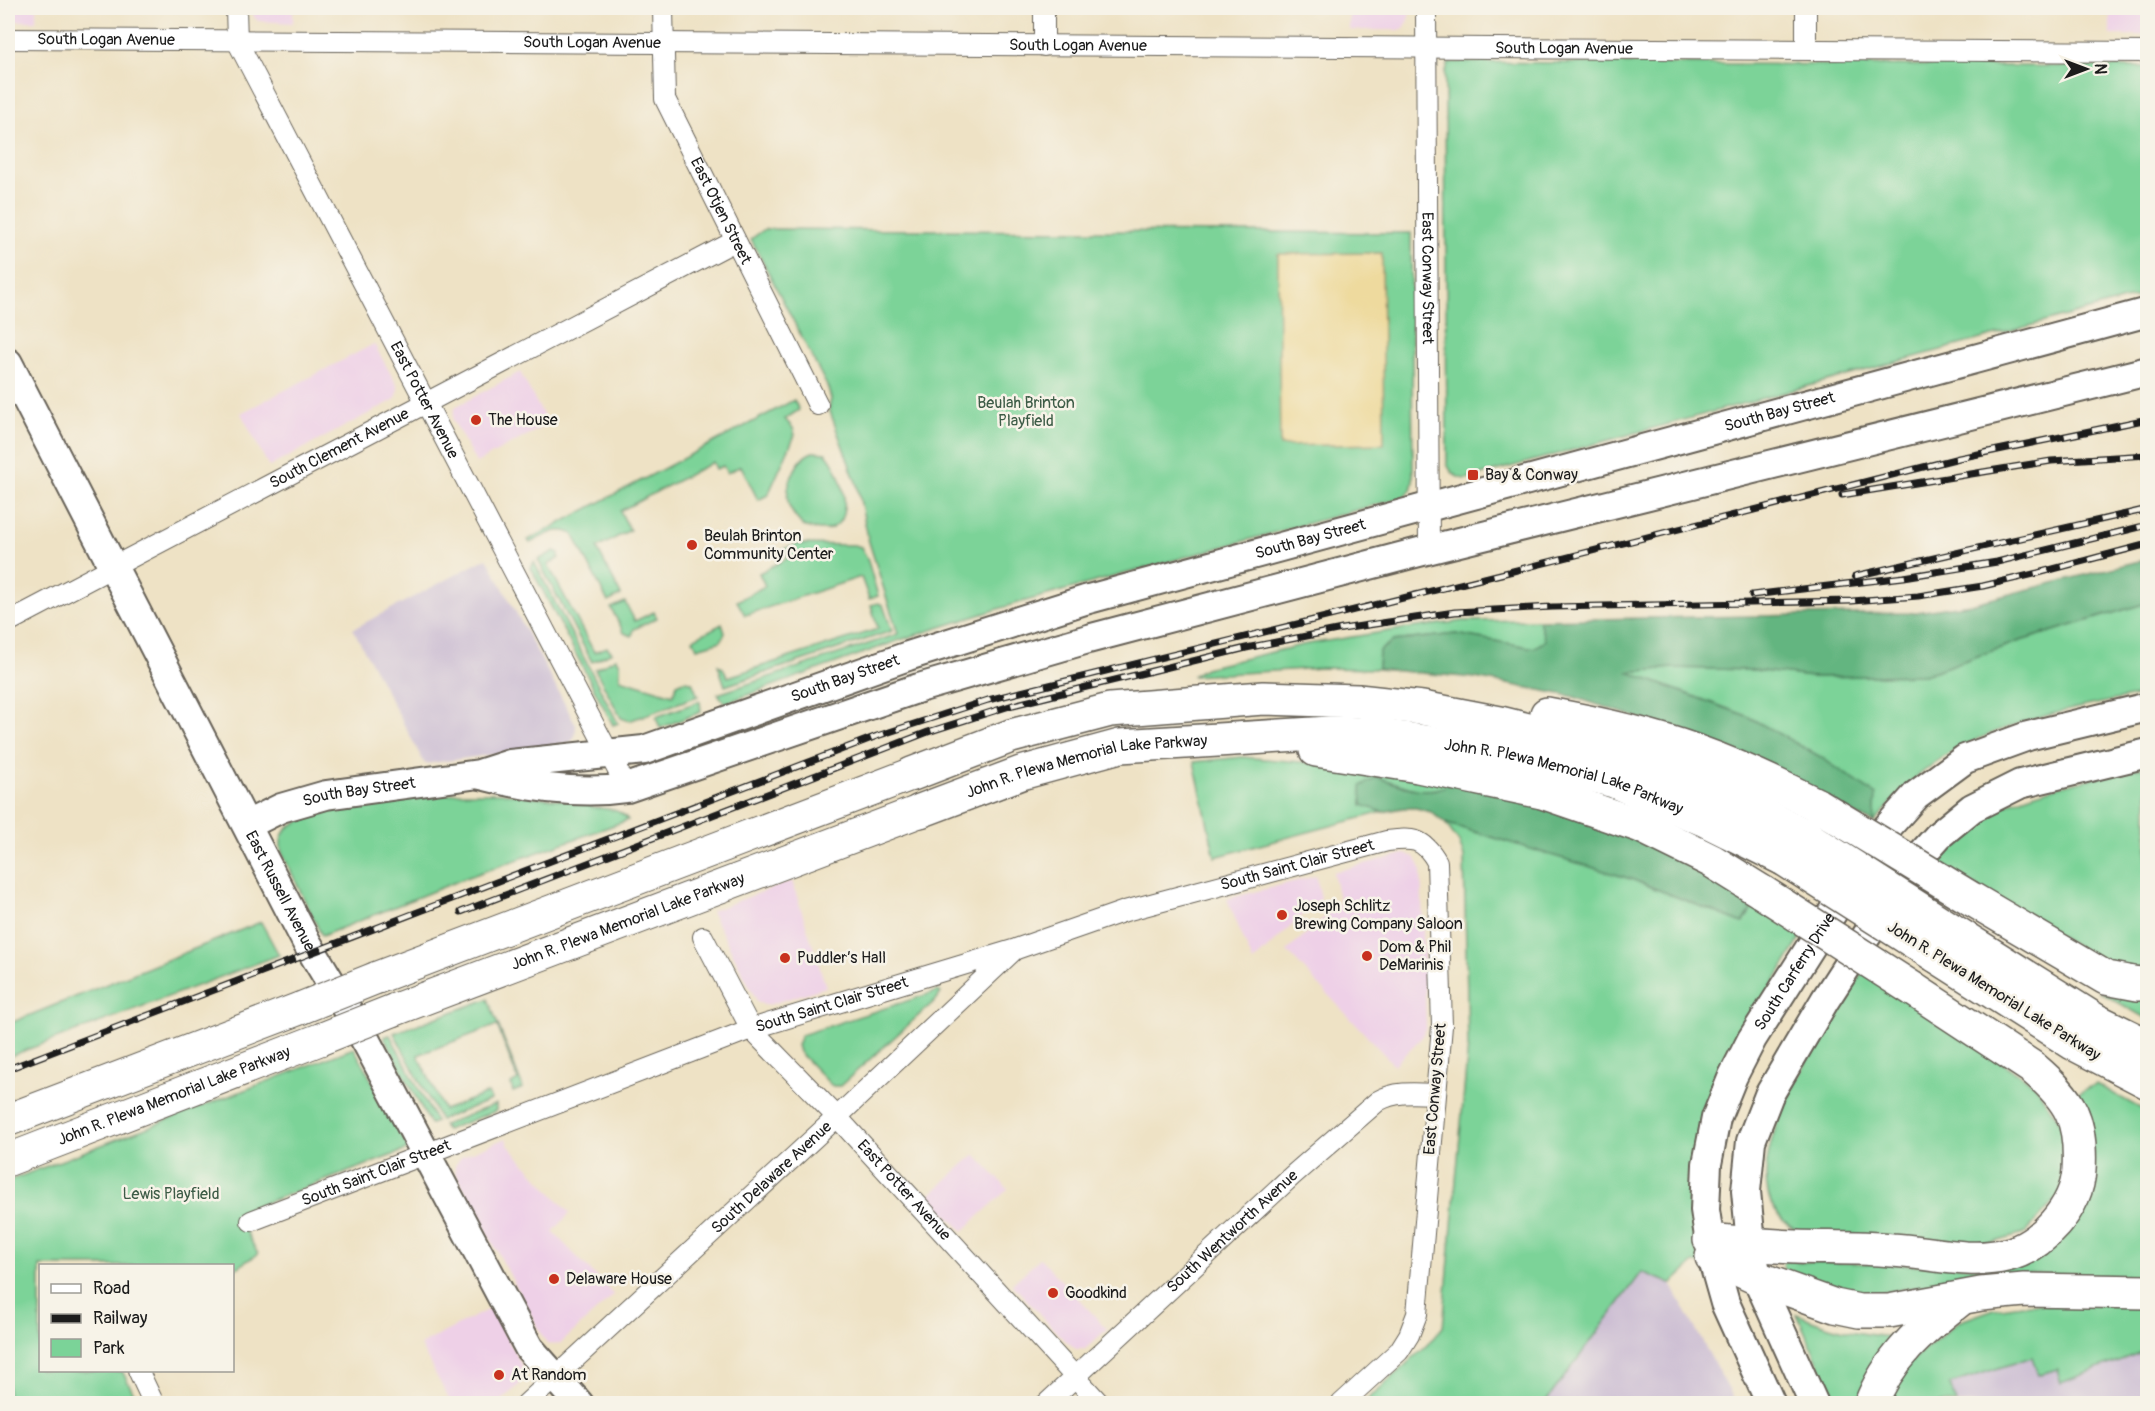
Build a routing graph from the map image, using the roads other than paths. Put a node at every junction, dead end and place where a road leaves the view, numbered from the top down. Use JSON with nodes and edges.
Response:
{"nodes":[{"id":1,"x":236,"y":8,"type":"edge"},
{"id":2,"x":663,"y":8,"type":"edge"},
{"id":3,"x":1044,"y":8,"type":"edge"},
{"id":4,"x":1426,"y":8,"type":"edge"},
{"id":5,"x":1806,"y":8,"type":"edge"},
{"id":6,"x":8,"y":39,"type":"edge"},
{"id":7,"x":237,"y":41,"type":"junction"},
{"id":8,"x":663,"y":43,"type":"junction"},
{"id":9,"x":1044,"y":46,"type":"junction"},
{"id":10,"x":1426,"y":49,"type":"junction"},
{"id":11,"x":1806,"y":49,"type":"junction"},
{"id":12,"x":2148,"y":52,"type":"edge"},
{"id":13,"x":735,"y":241,"type":"junction"},
{"id":14,"x":2148,"y":312,"type":"edge"},
{"id":15,"x":8,"y":363,"type":"edge"},
{"id":16,"x":2148,"y":371,"type":"edge"},
{"id":17,"x":426,"y":404,"type":"junction"},
{"id":18,"x":818,"y":405,"type":"dead end"},
{"id":19,"x":1429,"y":507,"type":"junction"},
{"id":20,"x":1277,"y":548,"type":"junction"},
{"id":21,"x":1429,"y":550,"type":"junction"},
{"id":22,"x":113,"y":566,"type":"junction"},
{"id":23,"x":1286,"y":587,"type":"junction"},
{"id":24,"x":8,"y":622,"type":"edge"},
{"id":25,"x":908,"y":656,"type":"junction"},
{"id":26,"x":919,"y":688,"type":"junction"},
{"id":27,"x":1358,"y":701,"type":"junction"},
{"id":28,"x":2148,"y":707,"type":"edge"},
{"id":29,"x":1237,"y":739,"type":"junction"},
{"id":30,"x":2148,"y":753,"type":"edge"},
{"id":31,"x":609,"y":755,"type":"junction"},
{"id":32,"x":479,"y":774,"type":"junction"},
{"id":33,"x":912,"y":774,"type":"joint"},
{"id":34,"x":627,"y":788,"type":"junction"},
{"id":35,"x":920,"y":811,"type":"joint"},
{"id":36,"x":247,"y":825,"type":"junction"},
{"id":37,"x":1425,"y":845,"type":"joint"},
{"id":38,"x":1792,"y":846,"type":"junction"},
{"id":39,"x":703,"y":937,"type":"dead end"},
{"id":40,"x":1942,"y":942,"type":"junction"},
{"id":41,"x":1016,"y":949,"type":"junction"},
{"id":42,"x":2148,"y":983,"type":"edge"},
{"id":43,"x":751,"y":1029,"type":"junction"},
{"id":44,"x":2148,"y":1046,"type":"edge"},
{"id":45,"x":2148,"y":1083,"type":"edge"},
{"id":46,"x":1435,"y":1094,"type":"junction"},
{"id":47,"x":837,"y":1117,"type":"junction"},
{"id":48,"x":8,"y":1120,"type":"edge"},
{"id":49,"x":427,"y":1155,"type":"junction"},
{"id":50,"x":8,"y":1160,"type":"edge"},
{"id":51,"x":251,"y":1221,"type":"dead end"},
{"id":52,"x":1751,"y":1244,"type":"junction"},
{"id":53,"x":1711,"y":1248,"type":"junction"},
{"id":54,"x":1757,"y":1278,"type":"junction"},
{"id":55,"x":2148,"y":1292,"type":"edge"},
{"id":56,"x":1961,"y":1299,"type":"junction"},
{"id":57,"x":138,"y":1372,"type":"edge"},
{"id":58,"x":555,"y":1377,"type":"junction"},
{"id":59,"x":1075,"y":1377,"type":"junction"},
{"id":60,"x":154,"y":1404,"type":"edge"},
{"id":61,"x":526,"y":1404,"type":"edge"},
{"id":62,"x":579,"y":1404,"type":"edge"},
{"id":63,"x":1046,"y":1404,"type":"edge"},
{"id":64,"x":1100,"y":1404,"type":"edge"},
{"id":65,"x":1341,"y":1404,"type":"edge"},
{"id":66,"x":1771,"y":1404,"type":"edge"},
{"id":67,"x":1814,"y":1404,"type":"edge"},
{"id":68,"x":1871,"y":1404,"type":"edge"}],
"edges":[{"from":1,"to":7,"type":"street","name":"East Potter Avenue"},
{"from":2,"to":8,"type":"street","name":"East Otjen Street"},
{"from":3,"to":9,"type":"street"},
{"from":4,"to":10,"type":"street","name":"East Conway Street"},
{"from":5,"to":11,"type":"street"},
{"from":6,"to":7,"type":"street","name":"South Logan Avenue"},
{"from":7,"to":8,"type":"street","name":"South Logan Avenue"},
{"from":7,"to":17,"type":"street","name":"East Potter Avenue"},
{"from":8,"to":9,"type":"street","name":"South Logan Avenue"},
{"from":8,"to":13,"type":"street","name":"East Otjen Street"},
{"from":9,"to":10,"type":"street","name":"South Logan Avenue"},
{"from":10,"to":11,"type":"street","name":"South Logan Avenue"},
{"from":10,"to":19,"type":"street","name":"East Conway Street"},
{"from":11,"to":12,"type":"street","name":"South Logan Avenue"},
{"from":13,"to":17,"type":"street","name":"South Clement Avenue"},
{"from":13,"to":18,"type":"street","name":"East Otjen Street"},
{"from":14,"to":19,"type":"main road","name":"South Bay Street"},
{"from":15,"to":22,"type":"main road","name":"East Russell Avenue"},
{"from":16,"to":21,"type":"main road","name":"South Bay Street"},
{"from":17,"to":22,"type":"street","name":"South Clement Avenue"},
{"from":17,"to":31,"type":"street","name":"East Potter Avenue"},
{"from":19,"to":20,"type":"main road","name":"South Bay Street"},
{"from":19,"to":21,"type":"street","name":"East Conway Street"},
{"from":20,"to":23,"type":"main road"},
{"from":20,"to":25,"type":"main road","name":"South Bay Street"},
{"from":21,"to":23,"type":"main road","name":"South Bay Street"},
{"from":22,"to":24,"type":"street","name":"South Clement Avenue"},
{"from":22,"to":36,"type":"main road","name":"East Russell Avenue"},
{"from":23,"to":26,"type":"main road","name":"South Bay Street"},
{"from":25,"to":26,"type":"main road"},
{"from":25,"to":31,"type":"main road","name":"South Bay Street"},
{"from":26,"to":34,"type":"main road","name":"South Bay Street"},
{"from":27,"to":33,"type":"highway","name":"John R. Plewa Memorial Lake Parkway"},
{"from":27,"to":38,"type":"highway","name":"John R. Plewa Memorial Lake Parkway"},
{"from":27,"to":42,"type":"highway","bridge":true},
{"from":28,"to":53,"type":"main road","name":"South Carferry Drive"},
{"from":29,"to":35,"type":"highway","name":"John R. Plewa Memorial Lake Parkway"},
{"from":29,"to":38,"type":"highway","name":"John R. Plewa Memorial Lake Parkway"},
{"from":29,"to":52,"type":"highway","bridge":true},
{"from":30,"to":52,"type":"main road"},
{"from":31,"to":32,"type":"main road","name":"South Bay Street"},
{"from":31,"to":34,"type":"street","name":"East Potter Avenue"},
{"from":32,"to":34,"type":"main road","name":"South Bay Street"},
{"from":32,"to":36,"type":"main road","name":"South Bay Street"},
{"from":33,"to":48,"type":"main road","name":"John R. Plewa Memorial Lake Parkway","bridge":true},
{"from":35,"to":50,"type":"main road","name":"John R. Plewa Memorial Lake Parkway","bridge":true},
{"from":36,"to":49,"type":"main road","name":"East Russell Avenue"},
{"from":37,"to":41,"type":"street","name":"South Saint Clair Street"},
{"from":37,"to":46,"type":"street","name":"East Conway Street"},
{"from":38,"to":40,"type":"highway","name":"John R. Plewa Memorial Lake Parkway","bridge":true},
{"from":39,"to":43,"type":"street","name":"East Potter Avenue"},
{"from":40,"to":44,"type":"highway","name":"John R. Plewa Memorial Lake Parkway"},
{"from":40,"to":45,"type":"highway","name":"John R. Plewa Memorial Lake Parkway"},
{"from":41,"to":43,"type":"street","name":"South Saint Clair Street"},
{"from":41,"to":47,"type":"street","name":"South Delaware Avenue"},
{"from":43,"to":47,"type":"street","name":"East Potter Avenue"},
{"from":43,"to":49,"type":"street","name":"South Saint Clair Street"},
{"from":46,"to":59,"type":"street","name":"South Wentworth Avenue"},
{"from":46,"to":65,"type":"street","name":"East Conway Street"},
{"from":47,"to":58,"type":"street","name":"South Delaware Avenue"},
{"from":47,"to":59,"type":"street","name":"East Potter Avenue"},
{"from":49,"to":51,"type":"street","name":"South Saint Clair Street"},
{"from":49,"to":58,"type":"main road","name":"East Russell Avenue"},
{"from":52,"to":53,"type":"highway"},
{"from":52,"to":54,"type":"main road"},
{"from":53,"to":54,"type":"highway"},
{"from":53,"to":66,"type":"main road","name":"South Carferry Drive"},
{"from":54,"to":56,"type":"highway"},
{"from":54,"to":67,"type":"main road"},
{"from":55,"to":56,"type":"highway"},
{"from":56,"to":68,"type":"highway"},
{"from":57,"to":60,"type":"street"},
{"from":58,"to":61,"type":"street","name":"South Delaware Avenue"},
{"from":58,"to":62,"type":"main road","name":"East Russell Avenue"},
{"from":59,"to":63,"type":"street","name":"South Wentworth Avenue"},
{"from":59,"to":64,"type":"street","name":"East Potter Avenue"}]}
